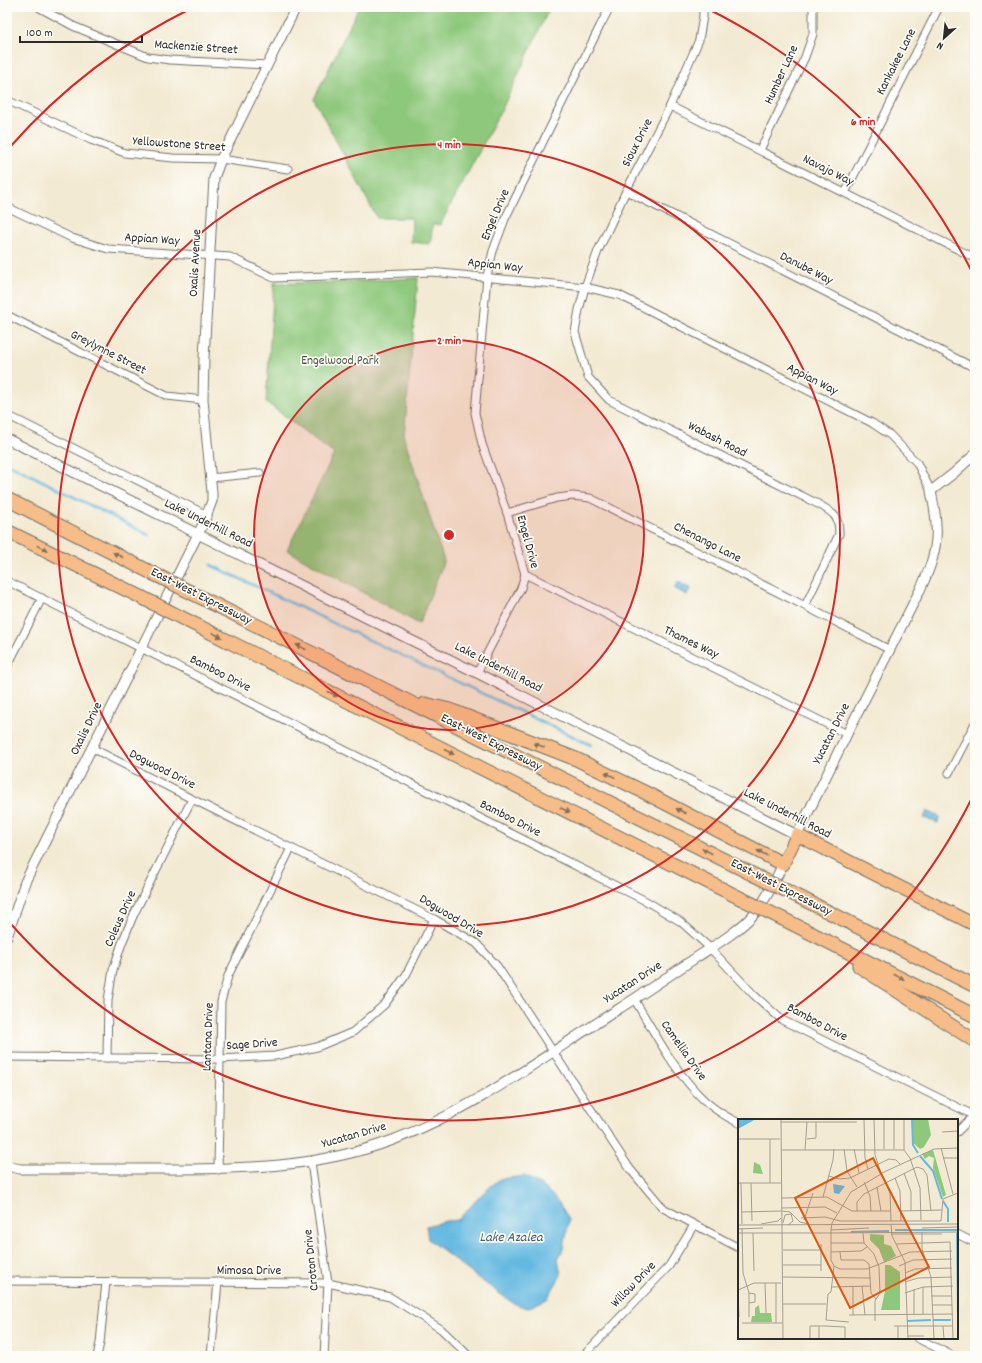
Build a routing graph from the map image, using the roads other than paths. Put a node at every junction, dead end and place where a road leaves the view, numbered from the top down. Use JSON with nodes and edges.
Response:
{"nodes":[{"id":1,"x":38,"y":7,"type":"edge"},
{"id":2,"x":296,"y":7,"type":"edge"},
{"id":3,"x":610,"y":7,"type":"edge"},
{"id":4,"x":702,"y":7,"type":"edge"},
{"id":5,"x":812,"y":7,"type":"edge"},
{"id":6,"x":939,"y":7,"type":"edge"},
{"id":7,"x":268,"y":65,"type":"junction"},
{"id":8,"x":7,"y":100,"type":"edge"},
{"id":9,"x":670,"y":106,"type":"junction"},
{"id":10,"x":760,"y":150,"type":"junction"},
{"id":11,"x":221,"y":159,"type":"junction"},
{"id":12,"x":288,"y":169,"type":"dead end"},
{"id":13,"x":626,"y":191,"type":"junction"},
{"id":14,"x":845,"y":193,"type":"junction"},
{"id":15,"x":7,"y":207,"type":"edge"},
{"id":16,"x":209,"y":256,"type":"junction"},
{"id":17,"x":975,"y":258,"type":"edge"},
{"id":18,"x":487,"y":276,"type":"junction"},
{"id":19,"x":585,"y":287,"type":"junction"},
{"id":20,"x":7,"y":315,"type":"edge"},
{"id":21,"x":975,"y":368,"type":"edge"},
{"id":22,"x":203,"y":400,"type":"junction"},
{"id":23,"x":7,"y":415,"type":"edge"},
{"id":24,"x":7,"y":439,"type":"edge"},
{"id":25,"x":975,"y":454,"type":"edge"},
{"id":26,"x":260,"y":473,"type":"dead end"},
{"id":27,"x":210,"y":478,"type":"junction"},
{"id":28,"x":930,"y":491,"type":"junction"},
{"id":29,"x":7,"y":499,"type":"edge"},
{"id":30,"x":507,"y":513,"type":"junction"},
{"id":31,"x":207,"y":515,"type":"junction"},
{"id":32,"x":7,"y":531,"type":"edge"},
{"id":33,"x":197,"y":535,"type":"junction"},
{"id":34,"x":525,"y":574,"type":"junction"},
{"id":35,"x":7,"y":580,"type":"edge"},
{"id":36,"x":42,"y":598,"type":"junction"},
{"id":37,"x":805,"y":606,"type":"junction"},
{"id":38,"x":141,"y":648,"type":"junction"},
{"id":39,"x":890,"y":650,"type":"junction"},
{"id":40,"x":7,"y":667,"type":"edge"},
{"id":41,"x":478,"y":673,"type":"junction"},
{"id":42,"x":398,"y":696,"type":"junction"},
{"id":43,"x":975,"y":723,"type":"edge"},
{"id":44,"x":847,"y":734,"type":"junction"},
{"id":45,"x":92,"y":748,"type":"junction"},
{"id":46,"x":950,"y":773,"type":"dead end"},
{"id":47,"x":192,"y":799,"type":"junction"},
{"id":48,"x":797,"y":835,"type":"junction"},
{"id":49,"x":292,"y":848,"type":"junction"},
{"id":50,"x":783,"y":864,"type":"junction"},
{"id":51,"x":434,"y":919,"type":"junction"},
{"id":52,"x":975,"y":925,"type":"edge"},
{"id":53,"x":802,"y":929,"type":"junction"},
{"id":54,"x":7,"y":937,"type":"edge"},
{"id":55,"x":710,"y":948,"type":"junction"},
{"id":56,"x":975,"y":986,"type":"edge"},
{"id":57,"x":634,"y":999,"type":"junction"},
{"id":58,"x":975,"y":1016,"type":"edge"},
{"id":59,"x":975,"y":1041,"type":"edge"},
{"id":60,"x":553,"y":1053,"type":"junction"},
{"id":61,"x":7,"y":1057,"type":"edge"},
{"id":62,"x":107,"y":1058,"type":"junction"},
{"id":63,"x":220,"y":1059,"type":"junction"},
{"id":64,"x":974,"y":1115,"type":"edge"},
{"id":65,"x":738,"y":1122,"type":"edge"},
{"id":66,"x":958,"y":1131,"type":"edge"},
{"id":67,"x":311,"y":1162,"type":"junction"},
{"id":68,"x":7,"y":1166,"type":"edge"},
{"id":69,"x":20,"y":1169,"type":"junction"},
{"id":70,"x":218,"y":1170,"type":"junction"},
{"id":71,"x":7,"y":1173,"type":"edge"},
{"id":72,"x":694,"y":1225,"type":"junction"},
{"id":73,"x":958,"y":1234,"type":"edge"},
{"id":74,"x":975,"y":1243,"type":"edge"},
{"id":75,"x":738,"y":1247,"type":"edge"},
{"id":76,"x":7,"y":1281,"type":"edge"},
{"id":77,"x":106,"y":1282,"type":"junction"},
{"id":78,"x":218,"y":1282,"type":"junction"},
{"id":79,"x":328,"y":1283,"type":"junction"},
{"id":80,"x":919,"y":1339,"type":"edge"},
{"id":81,"x":97,"y":1356,"type":"edge"},
{"id":82,"x":212,"y":1356,"type":"edge"},
{"id":83,"x":324,"y":1356,"type":"edge"},
{"id":84,"x":469,"y":1356,"type":"edge"},
{"id":85,"x":583,"y":1356,"type":"edge"},
{"id":86,"x":953,"y":1356,"type":"edge"}],
"edges":[{"from":1,"to":7,"type":"street","name":"Mackenzie Street"},
{"from":2,"to":7,"type":"street","name":"Oxalis Avenue"},
{"from":3,"to":18,"type":"street","name":"Engel Drive"},
{"from":4,"to":9,"type":"street","name":"Sioux Drive"},
{"from":5,"to":10,"type":"street","name":"Humber Lane"},
{"from":6,"to":14,"type":"street","name":"Kankakee Lane"},
{"from":7,"to":11,"type":"street","name":"Oxalis Avenue"},
{"from":8,"to":11,"type":"street","name":"Yellowstone Street"},
{"from":9,"to":10,"type":"street","name":"Navajo Way"},
{"from":9,"to":13,"type":"street","name":"Sioux Drive"},
{"from":10,"to":14,"type":"street","name":"Navajo Way"},
{"from":11,"to":12,"type":"street","name":"Yellowstone Street"},
{"from":11,"to":16,"type":"street","name":"Oxalis Avenue"},
{"from":13,"to":19,"type":"street","name":"Sioux Drive"},
{"from":13,"to":21,"type":"street","name":"Danube Way"},
{"from":14,"to":17,"type":"street","name":"Navajo Way"},
{"from":15,"to":16,"type":"street","name":"Appian Way"},
{"from":16,"to":18,"type":"street","name":"Appian Way"},
{"from":16,"to":22,"type":"street","name":"Oxalis Avenue"},
{"from":18,"to":19,"type":"street","name":"Appian Way"},
{"from":18,"to":30,"type":"street","name":"Engel Drive"},
{"from":19,"to":28,"type":"street","name":"Appian Way"},
{"from":19,"to":37,"type":"street","name":"Wabash Road"},
{"from":20,"to":22,"type":"street","name":"Greylynne Street"},
{"from":22,"to":27,"type":"street","name":"Oxalis Avenue"},
{"from":23,"to":31,"type":"street","name":"Lake Underhill Road"},
{"from":24,"to":33,"type":"street","name":"Lake Underhill Road"},
{"from":25,"to":28,"type":"street"},
{"from":26,"to":27,"type":"street"},
{"from":27,"to":31,"type":"street","name":"Oxalis Avenue"},
{"from":28,"to":39,"type":"street","name":"Yucatan Drive"},
{"from":42,"to":29,"type":"highway","name":"East-West Expressway","one_way":true,"bridge":true},
{"from":30,"to":34,"type":"street","name":"Engel Drive"},
{"from":30,"to":37,"type":"street","name":"Chenango Lane"},
{"from":31,"to":33,"type":"street","name":"Oxalis Avenue"},
{"from":32,"to":53,"type":"highway","name":"East-West Expressway","one_way":true,"bridge":true},
{"from":33,"to":38,"type":"street","name":"Oxalis Drive"},
{"from":33,"to":41,"type":"street","name":"Lake Underhill Road"},
{"from":34,"to":41,"type":"street","name":"Engel Drive"},
{"from":34,"to":44,"type":"street","name":"Thames Way"},
{"from":35,"to":36,"type":"street","name":"Bamboo Drive"},
{"from":36,"to":38,"type":"street","name":"Bamboo Drive"},
{"from":36,"to":40,"type":"street"},
{"from":37,"to":39,"type":"street","name":"Chenango Lane"},
{"from":38,"to":45,"type":"street","name":"Oxalis Drive"},
{"from":38,"to":55,"type":"street","name":"Bamboo Drive"},
{"from":39,"to":44,"type":"street","name":"Yucatan Drive"},
{"from":41,"to":48,"type":"street","name":"Lake Underhill Road"},
{"from":50,"to":42,"type":"highway","one_way":true},
{"from":56,"to":42,"type":"highway","name":"East-West Expressway","one_way":true,"bridge":true},
{"from":43,"to":46,"type":"street"},
{"from":44,"to":48,"type":"street","name":"Yucatan Drive"},
{"from":45,"to":47,"type":"street","name":"Dogwood Drive"},
{"from":45,"to":54,"type":"street","name":"Oxalis Drive"},
{"from":47,"to":49,"type":"street","name":"Dogwood Drive"},
{"from":47,"to":62,"type":"street","name":"Coleus Drive"},
{"from":48,"to":50,"type":"main road","name":"Yucatan Drive"},
{"from":48,"to":52,"type":"main road","name":"Lake Underhill Road"},
{"from":49,"to":51,"type":"street","name":"Dogwood Drive"},
{"from":49,"to":63,"type":"street","name":"Lantana Drive"},
{"from":50,"to":55,"type":"street","name":"Yucatan Drive"},
{"from":51,"to":60,"type":"street","name":"Dogwood Drive"},
{"from":51,"to":63,"type":"street","name":"Sage Drive"},
{"from":53,"to":58,"type":"highway","name":"East-West Expressway","one_way":true},
{"from":53,"to":59,"type":"highway"},
{"from":55,"to":57,"type":"street","name":"Yucatan Drive"},
{"from":55,"to":64,"type":"street","name":"Bamboo Drive"},
{"from":57,"to":60,"type":"street","name":"Yucatan Drive"},
{"from":57,"to":65,"type":"street","name":"Camellia Drive"},
{"from":60,"to":67,"type":"street","name":"Yucatan Drive"},
{"from":60,"to":72,"type":"street","name":"Dogwood Drive"},
{"from":61,"to":62,"type":"street","name":"Sage Drive"},
{"from":62,"to":63,"type":"street","name":"Sage Drive"},
{"from":63,"to":70,"type":"street","name":"Lantana Drive"},
{"from":64,"to":66,"type":"street"},
{"from":67,"to":70,"type":"street","name":"Yucatan Drive"},
{"from":67,"to":79,"type":"street","name":"Croton Drive"},
{"from":68,"to":69,"type":"street","name":"Yucatan Drive"},
{"from":69,"to":70,"type":"street","name":"Yucatan Drive"},
{"from":69,"to":71,"type":"street","name":"Yucatan Drive"},
{"from":72,"to":75,"type":"street","name":"Dogwood Drive"},
{"from":72,"to":85,"type":"street","name":"Willow Drive"},
{"from":73,"to":74,"type":"street"},
{"from":76,"to":77,"type":"street","name":"Mimosa Drive"},
{"from":77,"to":78,"type":"street","name":"Mimosa Drive"},
{"from":77,"to":81,"type":"street"},
{"from":78,"to":79,"type":"street","name":"Mimosa Drive"},
{"from":78,"to":82,"type":"street"},
{"from":79,"to":83,"type":"street","name":"Croton Drive"},
{"from":79,"to":84,"type":"street","name":"Mimosa Drive"},
{"from":80,"to":86,"type":"street"}]}
